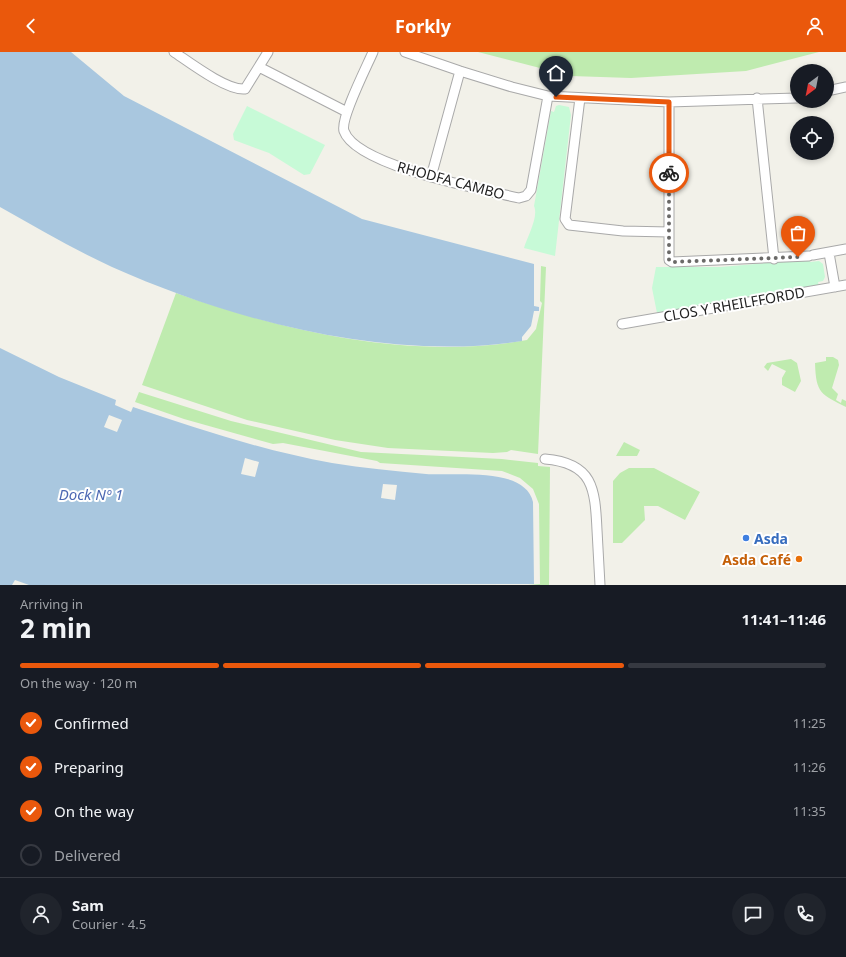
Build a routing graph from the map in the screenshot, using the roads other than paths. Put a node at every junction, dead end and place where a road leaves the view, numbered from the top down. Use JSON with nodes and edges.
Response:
{"nodes":[{"id":1,"x":174,"y":52,"type":"edge"},
{"id":2,"x":268,"y":52,"type":"edge"},
{"id":3,"x":373,"y":52,"type":"edge"},
{"id":4,"x":405,"y":52,"type":"edge"},
{"id":5,"x":259,"y":67,"type":"junction"},
{"id":6,"x":460,"y":72,"type":"junction"},
{"id":7,"x":846,"y":88,"type":"edge"},
{"id":8,"x":834,"y":90,"type":"edge"},
{"id":9,"x":548,"y":96,"type":"junction"},
{"id":10,"x":580,"y":98,"type":"junction"},
{"id":11,"x":757,"y":98,"type":"junction"},
{"id":12,"x":790,"y":98,"type":"edge"},
{"id":13,"x":669,"y":102,"type":"junction"},
{"id":14,"x":347,"y":112,"type":"junction"},
{"id":15,"x":431,"y":177,"type":"junction"},
{"id":16,"x":669,"y":232,"type":"junction"},
{"id":17,"x":846,"y":250,"type":"edge"},
{"id":18,"x":828,"y":253,"type":"junction"},
{"id":19,"x":774,"y":259,"type":"junction"},
{"id":20,"x":846,"y":285,"type":"edge"},
{"id":21,"x":835,"y":287,"type":"junction"},
{"id":22,"x":622,"y":324,"type":"dead end"},
{"id":23,"x":544,"y":459,"type":"dead end"},
{"id":24,"x":600,"y":585,"type":"edge"}],
"edges":[{"from":1,"to":5,"type":"street"},
{"from":2,"to":5,"type":"street"},
{"from":3,"to":14,"type":"street","name":"RHODFA CAMBO"},
{"from":4,"to":6,"type":"street"},
{"from":5,"to":14,"type":"street"},
{"from":6,"to":9,"type":"street"},
{"from":6,"to":15,"type":"street"},
{"from":7,"to":8,"type":"street"},
{"from":9,"to":10,"type":"street"},
{"from":9,"to":15,"type":"street","name":"RHODFA CAMBO"},
{"from":10,"to":13,"type":"street"},
{"from":10,"to":16,"type":"street"},
{"from":11,"to":12,"type":"street"},
{"from":11,"to":13,"type":"street"},
{"from":11,"to":19,"type":"street"},
{"from":13,"to":16,"type":"street"},
{"from":14,"to":15,"type":"street","name":"RHODFA CAMBO"},
{"from":16,"to":19,"type":"street"},
{"from":17,"to":18,"type":"street"},
{"from":18,"to":19,"type":"street"},
{"from":18,"to":21,"type":"street"},
{"from":20,"to":21,"type":"street","name":"CLOS Y RHEILFFORDD"},
{"from":21,"to":22,"type":"street","name":"CLOS Y RHEILFFORDD"},
{"from":23,"to":24,"type":"street"}]}
